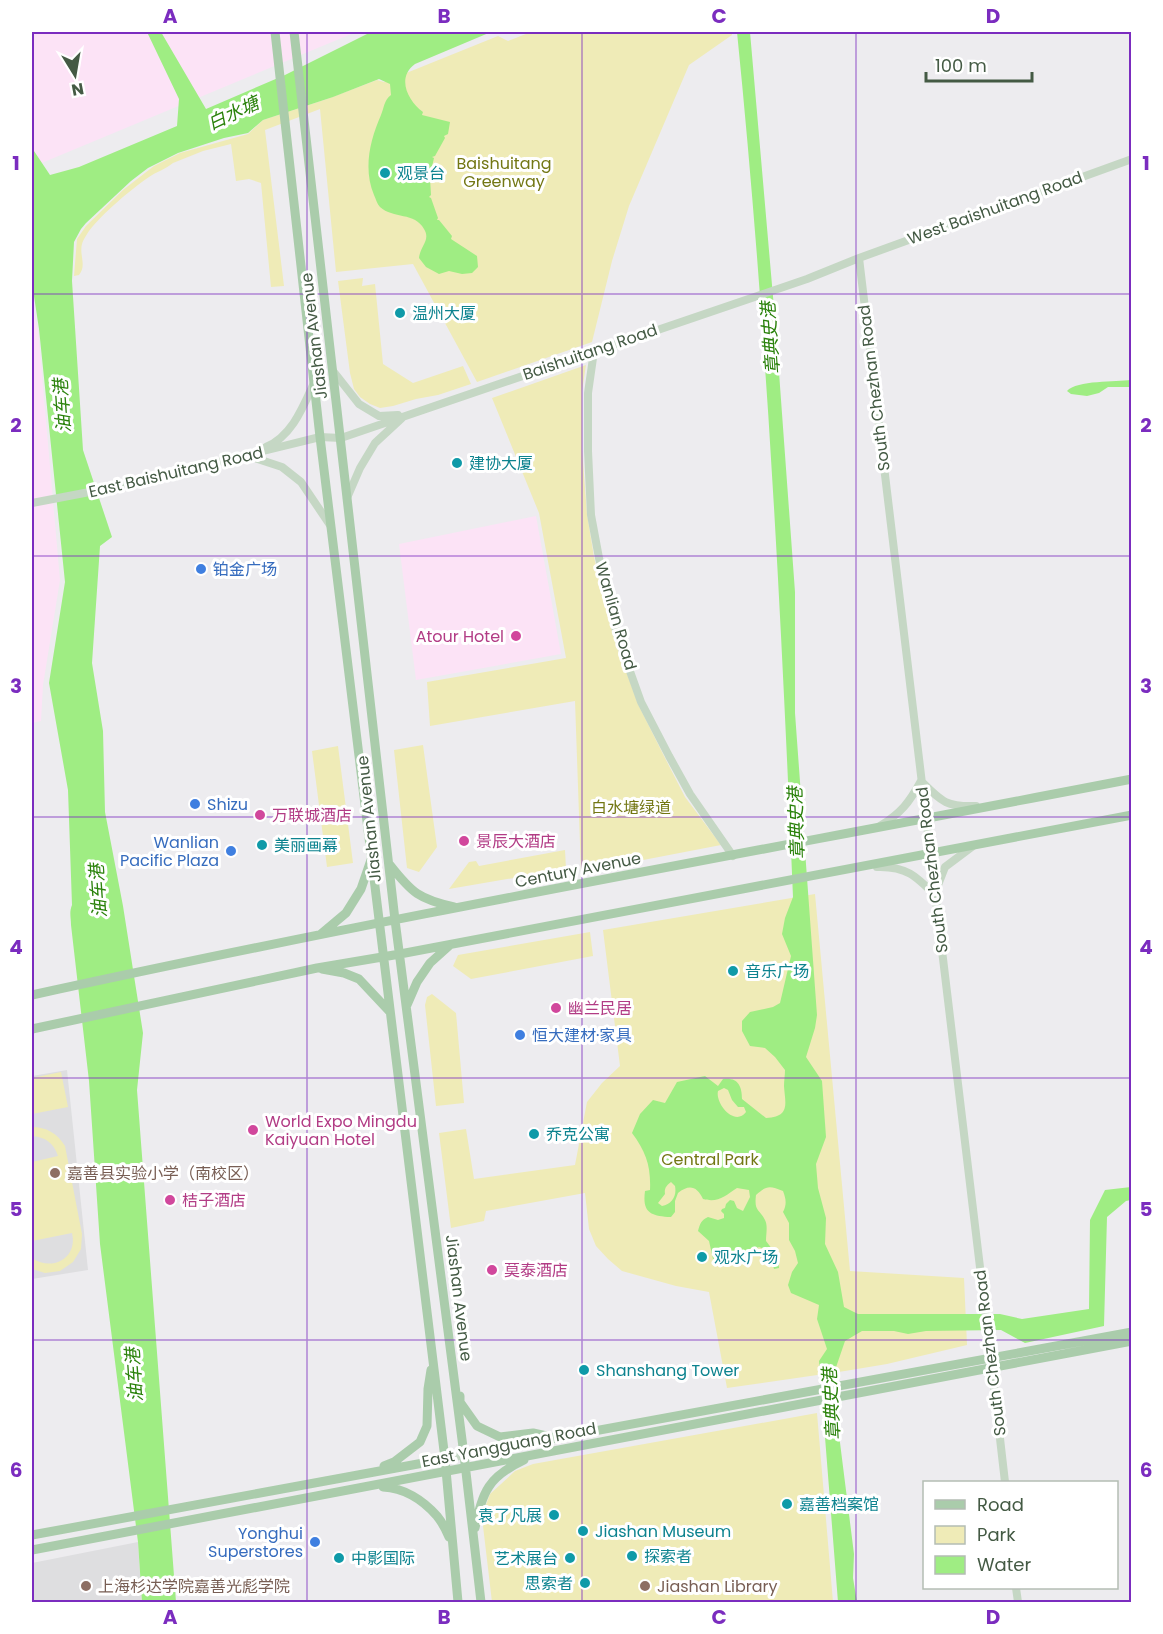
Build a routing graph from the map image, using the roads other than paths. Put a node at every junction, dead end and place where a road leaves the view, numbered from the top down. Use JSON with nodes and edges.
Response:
{"nodes":[{"id":1,"x":275,"y":32,"type":"edge"},
{"id":2,"x":294,"y":32,"type":"edge"},
{"id":3,"x":1129,"y":160,"type":"edge"},
{"id":4,"x":859,"y":258,"type":"junction"},
{"id":5,"x":594,"y":351,"type":"junction"},
{"id":6,"x":333,"y":371,"type":"junction"},
{"id":7,"x":314,"y":382,"type":"junction"},
{"id":8,"x":406,"y":415,"type":"junction"},
{"id":9,"x":320,"y":437,"type":"junction"},
{"id":10,"x":341,"y":438,"type":"junction"},
{"id":11,"x":248,"y":455,"type":"junction"},
{"id":12,"x":348,"y":498,"type":"junction"},
{"id":13,"x":32,"y":503,"type":"edge"},
{"id":14,"x":331,"y":526,"type":"junction"},
{"id":15,"x":1131,"y":779,"type":"edge"},
{"id":16,"x":921,"y":781,"type":"junction"},
{"id":17,"x":999,"y":804,"type":"junction"},
{"id":18,"x":1131,"y":815,"type":"edge"},
{"id":19,"x":926,"y":819,"type":"junction"},
{"id":20,"x":876,"y":829,"type":"junction"},
{"id":21,"x":974,"y":845,"type":"junction"},
{"id":22,"x":930,"y":853,"type":"junction"},
{"id":23,"x":733,"y":856,"type":"junction"},
{"id":24,"x":372,"y":858,"type":"junction"},
{"id":25,"x":389,"y":864,"type":"junction"},
{"id":26,"x":855,"y":867,"type":"junction"},
{"id":27,"x":935,"y":895,"type":"junction"},
{"id":28,"x":459,"y":908,"type":"junction"},
{"id":29,"x":395,"y":920,"type":"junction"},
{"id":30,"x":380,"y":922,"type":"junction"},
{"id":31,"x":320,"y":935,"type":"junction"},
{"id":32,"x":451,"y":944,"type":"junction"},
{"id":33,"x":400,"y":954,"type":"junction"},
{"id":34,"x":384,"y":955,"type":"junction"},
{"id":35,"x":317,"y":968,"type":"junction"},
{"id":36,"x":32,"y":995,"type":"edge"},
{"id":37,"x":406,"y":1005,"type":"junction"},
{"id":38,"x":390,"y":1012,"type":"junction"},
{"id":39,"x":32,"y":1029,"type":"edge"},
{"id":40,"x":1131,"y":1332,"type":"edge"},
{"id":41,"x":1131,"y":1341,"type":"edge"},
{"id":42,"x":433,"y":1362,"type":"junction"},
{"id":43,"x":991,"y":1362,"type":"junction"},
{"id":44,"x":454,"y":1377,"type":"junction"},
{"id":45,"x":557,"y":1438,"type":"junction"},
{"id":46,"x":464,"y":1455,"type":"junction"},
{"id":47,"x":534,"y":1455,"type":"junction"},
{"id":48,"x":445,"y":1459,"type":"junction"},
{"id":49,"x":465,"y":1469,"type":"junction"},
{"id":50,"x":446,"y":1472,"type":"junction"},
{"id":51,"x":364,"y":1474,"type":"junction"},
{"id":52,"x":1005,"y":1481,"type":"edge"},
{"id":53,"x":365,"y":1487,"type":"junction"},
{"id":54,"x":32,"y":1535,"type":"edge"},
{"id":55,"x":473,"y":1536,"type":"junction"},
{"id":56,"x":452,"y":1542,"type":"junction"},
{"id":57,"x":32,"y":1550,"type":"edge"},
{"id":58,"x":458,"y":1602,"type":"edge"},
{"id":59,"x":481,"y":1602,"type":"edge"}],
"edges":[{"from":1,"to":7,"type":"main road","name":"Jiashan Avenue"},
{"from":2,"to":6,"type":"main road","name":"Jiashan Avenue"},
{"from":3,"to":4,"type":"street","name":"West Baishuitang Road"},
{"from":4,"to":5,"type":"street","name":"Baishuitang Road"},
{"from":4,"to":16,"type":"street","name":"South Chezhan Road"},
{"from":5,"to":8,"type":"street","name":"Baishuitang Road"},
{"from":5,"to":23,"type":"street","name":"Wanlian Road"},
{"from":6,"to":8,"type":"street"},
{"from":6,"to":10,"type":"main road","name":"Jiashan Avenue"},
{"from":7,"to":9,"type":"main road","name":"Jiashan Avenue"},
{"from":7,"to":11,"type":"street"},
{"from":8,"to":10,"type":"street","name":"Baishuitang Road"},
{"from":8,"to":12,"type":"street"},
{"from":9,"to":10,"type":"street","name":"Baishuitang Road"},
{"from":9,"to":11,"type":"street","name":"East Baishuitang Road"},
{"from":9,"to":14,"type":"main road","name":"Jiashan Avenue"},
{"from":10,"to":12,"type":"main road","name":"Jiashan Avenue"},
{"from":11,"to":13,"type":"street","name":"East Baishuitang Road"},
{"from":11,"to":14,"type":"street"},
{"from":12,"to":25,"type":"main road","name":"Jiashan Avenue"},
{"from":14,"to":24,"type":"main road","name":"Jiashan Avenue"},
{"from":15,"to":17,"type":"main road","name":"Century Avenue"},
{"from":16,"to":17,"type":"street"},
{"from":16,"to":19,"type":"street","name":"South Chezhan Road"},
{"from":16,"to":20,"type":"street"},
{"from":17,"to":19,"type":"main road","name":"Century Avenue"},
{"from":18,"to":21,"type":"main road"},
{"from":19,"to":20,"type":"main road","name":"Century Avenue"},
{"from":19,"to":22,"type":"street","name":"South Chezhan Road"},
{"from":20,"to":23,"type":"main road","name":"Century Avenue"},
{"from":21,"to":22,"type":"main road"},
{"from":21,"to":27,"type":"street"},
{"from":22,"to":26,"type":"main road"},
{"from":22,"to":27,"type":"street","name":"South Chezhan Road"},
{"from":23,"to":28,"type":"main road","name":"Century Avenue"},
{"from":24,"to":30,"type":"main road","name":"Jiashan Avenue"},
{"from":24,"to":31,"type":"main road"},
{"from":25,"to":28,"type":"main road"},
{"from":25,"to":29,"type":"main road","name":"Jiashan Avenue"},
{"from":26,"to":27,"type":"street"},
{"from":26,"to":32,"type":"main road"},
{"from":27,"to":43,"type":"street","name":"South Chezhan Road"},
{"from":28,"to":29,"type":"main road","name":"Century Avenue"},
{"from":29,"to":30,"type":"main road","name":"Century Avenue"},
{"from":29,"to":33,"type":"main road","name":"Jiashan Avenue"},
{"from":30,"to":31,"type":"main road","name":"Century Avenue"},
{"from":30,"to":34,"type":"main road","name":"Jiashan Avenue"},
{"from":31,"to":36,"type":"main road","name":"Century Avenue"},
{"from":32,"to":33,"type":"main road"},
{"from":32,"to":37,"type":"main road"},
{"from":33,"to":34,"type":"main road"},
{"from":33,"to":37,"type":"main road","name":"Jiashan Avenue"},
{"from":34,"to":35,"type":"main road"},
{"from":34,"to":38,"type":"main road","name":"Jiashan Avenue"},
{"from":35,"to":38,"type":"main road"},
{"from":35,"to":39,"type":"main road"},
{"from":37,"to":44,"type":"main road","name":"Jiashan Avenue"},
{"from":38,"to":42,"type":"main road","name":"Jiashan Avenue"},
{"from":40,"to":43,"type":"main road"},
{"from":41,"to":43,"type":"main road"},
{"from":42,"to":48,"type":"main road","name":"Jiashan Avenue"},
{"from":42,"to":51,"type":"main road"},
{"from":43,"to":45,"type":"main road","name":"East Yangguang Road"},
{"from":43,"to":47,"type":"main road","name":"East Yangguang Road"},
{"from":43,"to":52,"type":"street","name":"South Chezhan Road"},
{"from":44,"to":45,"type":"main road"},
{"from":44,"to":46,"type":"main road","name":"Jiashan Avenue"},
{"from":45,"to":46,"type":"main road","name":"East Yangguang Road"},
{"from":46,"to":48,"type":"street","name":"East Yangguang Road"},
{"from":46,"to":49,"type":"main road","name":"Jiashan Avenue"},
{"from":47,"to":49,"type":"main road","name":"East Yangguang Road"},
{"from":47,"to":55,"type":"main road"},
{"from":48,"to":50,"type":"main road","name":"Jiashan Avenue"},
{"from":48,"to":51,"type":"main road","name":"East Yangguang Road"},
{"from":49,"to":50,"type":"main road","name":"East Yangguang Road"},
{"from":49,"to":55,"type":"main road","name":"Jiashan Avenue"},
{"from":50,"to":53,"type":"main road","name":"East Yangguang Road"},
{"from":50,"to":56,"type":"main road","name":"Jiashan Avenue"},
{"from":51,"to":54,"type":"main road","name":"East Yangguang Road"},
{"from":53,"to":56,"type":"main road"},
{"from":53,"to":57,"type":"main road","name":"East Yangguang Road"},
{"from":55,"to":59,"type":"main road","name":"Jiashan Avenue"},
{"from":56,"to":58,"type":"main road","name":"Jiashan Avenue"}]}
